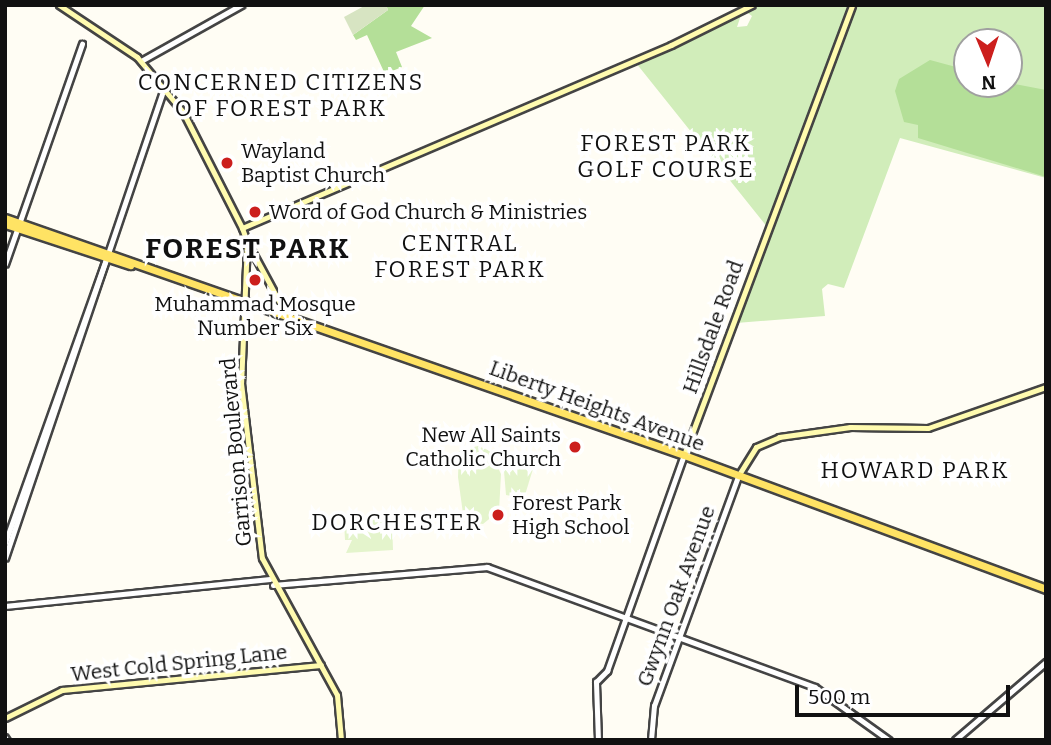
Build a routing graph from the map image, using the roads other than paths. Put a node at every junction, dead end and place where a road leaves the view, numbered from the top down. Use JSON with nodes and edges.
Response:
{"nodes":[{"id":1,"x":59,"y":5,"type":"edge"},
{"id":2,"x":241,"y":5,"type":"edge"},
{"id":3,"x":752,"y":5,"type":"edge"},
{"id":4,"x":852,"y":5,"type":"edge"},
{"id":5,"x":82,"y":44,"type":"dead end"},
{"id":6,"x":141,"y":61,"type":"junction"},
{"id":7,"x":164,"y":89,"type":"junction"},
{"id":8,"x":5,"y":218,"type":"edge"},
{"id":9,"x":5,"y":224,"type":"edge"},
{"id":10,"x":19,"y":226,"type":"junction"},
{"id":11,"x":242,"y":228,"type":"junction"},
{"id":12,"x":247,"y":242,"type":"junction"},
{"id":13,"x":107,"y":256,"type":"junction"},
{"id":14,"x":5,"y":264,"type":"edge"},
{"id":15,"x":244,"y":302,"type":"junction"},
{"id":16,"x":288,"y":317,"type":"junction"},
{"id":17,"x":1046,"y":387,"type":"edge"},
{"id":18,"x":684,"y":455,"type":"junction"},
{"id":19,"x":738,"y":476,"type":"junction"},
{"id":20,"x":5,"y":543,"type":"edge"},
{"id":21,"x":5,"y":558,"type":"edge"},
{"id":22,"x":271,"y":582,"type":"junction"},
{"id":23,"x":1046,"y":589,"type":"edge"},
{"id":24,"x":5,"y":606,"type":"edge"},
{"id":25,"x":626,"y":618,"type":"junction"},
{"id":26,"x":680,"y":638,"type":"junction"},
{"id":27,"x":1046,"y":662,"type":"edge"},
{"id":28,"x":321,"y":665,"type":"junction"},
{"id":29,"x":5,"y":718,"type":"edge"},
{"id":30,"x":341,"y":740,"type":"edge"},
{"id":31,"x":598,"y":740,"type":"edge"},
{"id":32,"x":651,"y":740,"type":"edge"},
{"id":33,"x":889,"y":740,"type":"edge"},
{"id":34,"x":955,"y":740,"type":"edge"}],
"edges":[{"from":1,"to":6,"type":"main road","name":"Garrison Boulevard"},
{"from":2,"to":6,"type":"street"},
{"from":3,"to":11,"type":"main road"},
{"from":4,"to":18,"type":"main road","name":"Hillsdale Road"},
{"from":5,"to":10,"type":"street"},
{"from":6,"to":7,"type":"main road","name":"Garrison Boulevard"},
{"from":7,"to":11,"type":"main road","name":"Garrison Boulevard"},
{"from":7,"to":13,"type":"street"},
{"from":8,"to":10,"type":"main road","name":"Liberty Heights Avenue"},
{"from":9,"to":10,"type":"main road","name":"Liberty Heights Avenue"},
{"from":10,"to":13,"type":"main road","name":"Liberty Heights Avenue"},
{"from":10,"to":14,"type":"street"},
{"from":11,"to":12,"type":"main road","name":"Garrison Boulevard"},
{"from":12,"to":15,"type":"main road","name":"Garrison Boulevard"},
{"from":12,"to":16,"type":"main road"},
{"from":13,"to":15,"type":"main road","name":"Liberty Heights Avenue"},
{"from":13,"to":20,"type":"street"},
{"from":13,"to":21,"type":"street"},
{"from":15,"to":16,"type":"main road","name":"Liberty Heights Avenue"},
{"from":15,"to":22,"type":"main road","name":"Garrison Boulevard"},
{"from":16,"to":18,"type":"main road","name":"Liberty Heights Avenue"},
{"from":17,"to":19,"type":"main road","name":"Gwynn Oak Avenue"},
{"from":18,"to":19,"type":"main road","name":"Liberty Heights Avenue"},
{"from":18,"to":25,"type":"street","name":"Hillsdale Road"},
{"from":19,"to":23,"type":"main road","name":"Liberty Heights Avenue"},
{"from":19,"to":26,"type":"street","name":"Gwynn Oak Avenue"},
{"from":22,"to":24,"type":"street"},
{"from":22,"to":25,"type":"street"},
{"from":22,"to":28,"type":"main road","name":"Garrison Boulevard"},
{"from":25,"to":26,"type":"street"},
{"from":25,"to":31,"type":"street","name":"Hillsdale Road"},
{"from":26,"to":32,"type":"street","name":"Gwynn Oak Avenue"},
{"from":26,"to":33,"type":"street"},
{"from":27,"to":34,"type":"street"},
{"from":28,"to":29,"type":"main road","name":"West Cold Spring Lane"},
{"from":28,"to":30,"type":"main road","name":"Garrison Boulevard"}]}
